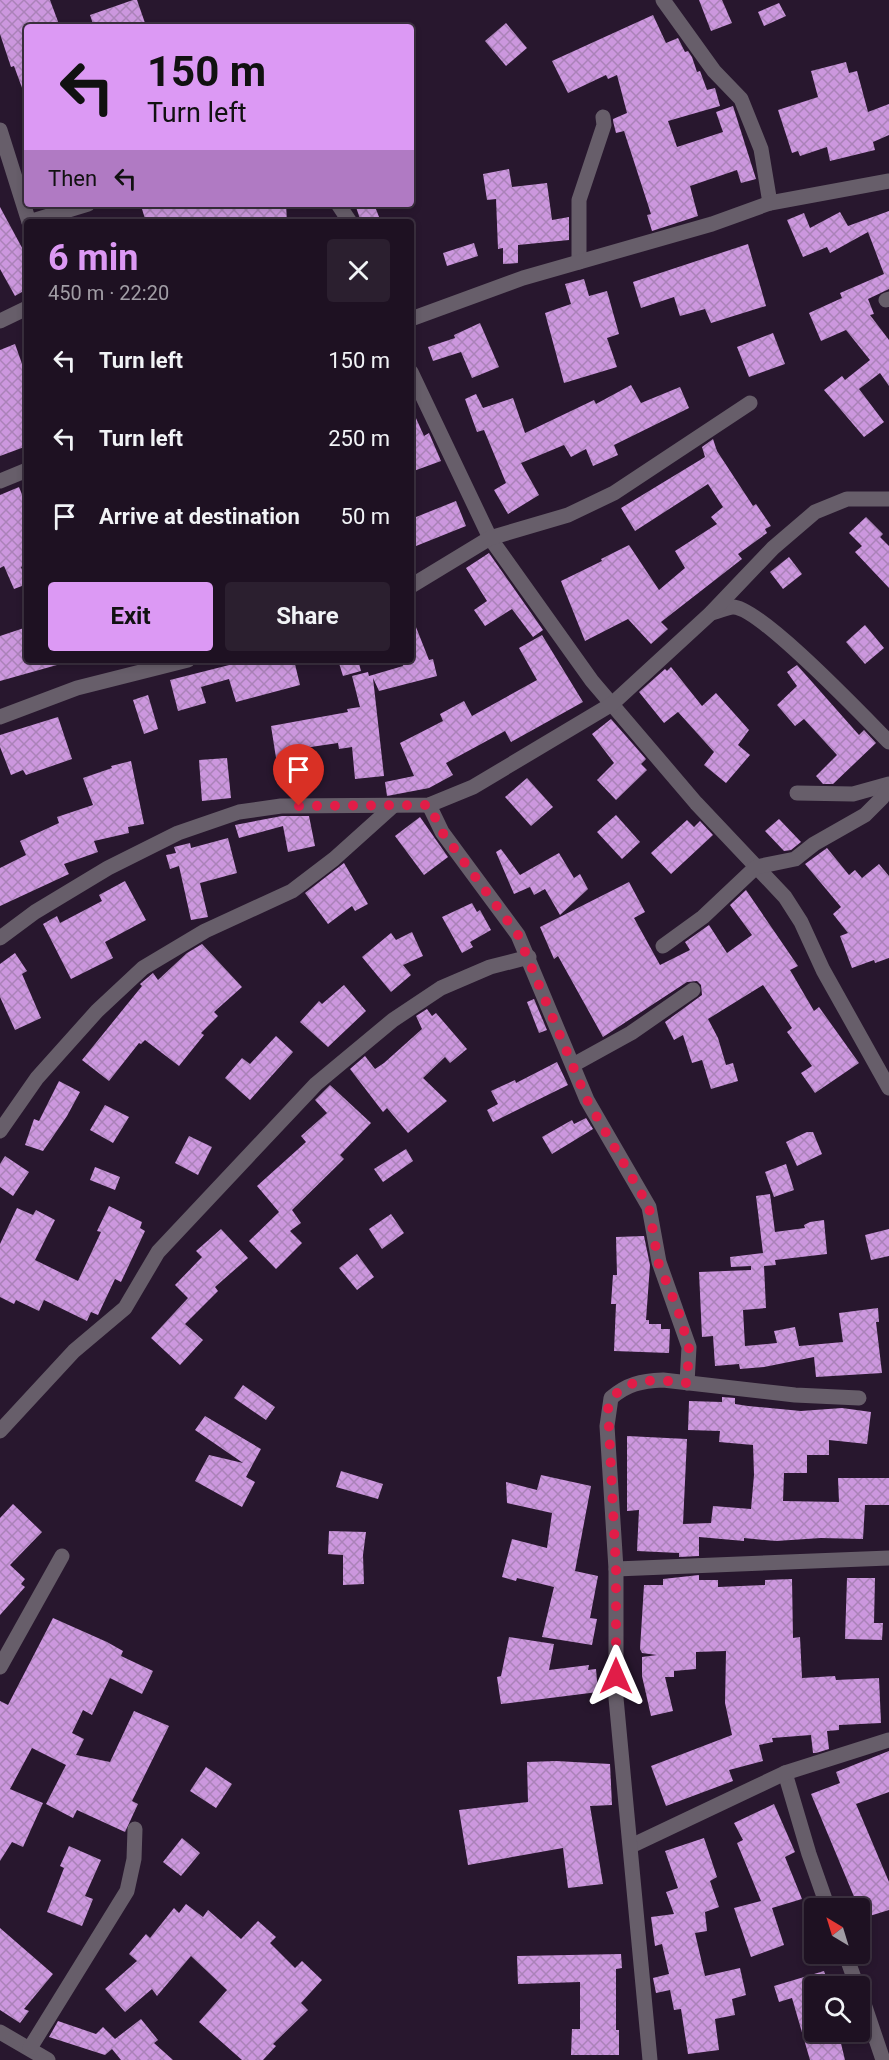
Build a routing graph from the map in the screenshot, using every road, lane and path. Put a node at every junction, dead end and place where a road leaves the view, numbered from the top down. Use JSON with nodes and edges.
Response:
{"nodes":[{"id":1,"x":663,"y":0,"type":"edge"},
{"id":2,"x":603,"y":117,"type":"dead end"},
{"id":3,"x":0,"y":130,"type":"edge"},
{"id":4,"x":889,"y":181,"type":"edge"},
{"id":5,"x":770,"y":203,"type":"junction"},
{"id":6,"x":24,"y":206,"type":"edge"},
{"id":7,"x":78,"y":207,"type":"edge"},
{"id":8,"x":39,"y":219,"type":"edge"},
{"id":9,"x":579,"y":262,"type":"junction"},
{"id":10,"x":24,"y":309,"type":"edge"},
{"id":11,"x":414,"y":318,"type":"edge"},
{"id":12,"x":0,"y":321,"type":"edge"},
{"id":13,"x":414,"y":378,"type":"edge"},
{"id":14,"x":750,"y":403,"type":"dead end"},
{"id":15,"x":24,"y":471,"type":"edge"},
{"id":16,"x":0,"y":481,"type":"edge"},
{"id":17,"x":889,"y":499,"type":"edge"},
{"id":18,"x":489,"y":538,"type":"junction"},
{"id":19,"x":414,"y":584,"type":"edge"},
{"id":20,"x":711,"y":614,"type":"junction"},
{"id":21,"x":176,"y":663,"type":"edge"},
{"id":22,"x":612,"y":704,"type":"junction"},
{"id":23,"x":0,"y":717,"type":"edge"},
{"id":24,"x":889,"y":742,"type":"edge"},
{"id":25,"x":889,"y":786,"type":"edge"},
{"id":26,"x":797,"y":793,"type":"dead end"},
{"id":27,"x":429,"y":805,"type":"junction"},
{"id":28,"x":393,"y":806,"type":"junction"},
{"id":29,"x":756,"y":867,"type":"junction"},
{"id":30,"x":0,"y":938,"type":"edge"},
{"id":31,"x":663,"y":946,"type":"dead end"},
{"id":32,"x":529,"y":957,"type":"junction"},
{"id":33,"x":693,"y":990,"type":"dead end"},
{"id":34,"x":573,"y":1065,"type":"junction"},
{"id":35,"x":889,"y":1088,"type":"edge"},
{"id":36,"x":0,"y":1131,"type":"edge"},
{"id":37,"x":687,"y":1383,"type":"junction"},
{"id":38,"x":859,"y":1398,"type":"dead end"},
{"id":39,"x":0,"y":1431,"type":"edge"},
{"id":40,"x":62,"y":1556,"type":"dead end"},
{"id":41,"x":889,"y":1558,"type":"edge"},
{"id":42,"x":616,"y":1569,"type":"junction"},
{"id":43,"x":0,"y":1667,"type":"edge"},
{"id":44,"x":889,"y":1740,"type":"edge"},
{"id":45,"x":785,"y":1773,"type":"junction"},
{"id":46,"x":135,"y":1829,"type":"dead end"},
{"id":47,"x":631,"y":1845,"type":"junction"},
{"id":48,"x":824,"y":1898,"type":"edge"},
{"id":49,"x":870,"y":2022,"type":"edge"},
{"id":50,"x":0,"y":2032,"type":"edge"},
{"id":51,"x":30,"y":2048,"type":"junction"},
{"id":52,"x":48,"y":2060,"type":"edge"},
{"id":53,"x":650,"y":2060,"type":"edge"},
{"id":54,"x":883,"y":2060,"type":"edge"}],
"edges":[{"from":1,"to":5,"type":"street"},
{"from":2,"to":9,"type":"street"},
{"from":3,"to":6,"type":"street"},
{"from":4,"to":5,"type":"street"},
{"from":5,"to":9,"type":"street"},
{"from":7,"to":8,"type":"street"},
{"from":9,"to":11,"type":"street"},
{"from":10,"to":12,"type":"street"},
{"from":13,"to":18,"type":"street"},
{"from":14,"to":18,"type":"street"},
{"from":15,"to":16,"type":"street"},
{"from":17,"to":20,"type":"street"},
{"from":18,"to":19,"type":"street"},
{"from":18,"to":22,"type":"street"},
{"from":20,"to":22,"type":"street"},
{"from":20,"to":24,"type":"street"},
{"from":21,"to":23,"type":"street"},
{"from":22,"to":27,"type":"street"},
{"from":22,"to":29,"type":"street"},
{"from":25,"to":26,"type":"street"},
{"from":25,"to":29,"type":"street"},
{"from":27,"to":28,"type":"street"},
{"from":27,"to":32,"type":"street"},
{"from":28,"to":30,"type":"street"},
{"from":28,"to":36,"type":"street"},
{"from":29,"to":31,"type":"street"},
{"from":29,"to":35,"type":"street"},
{"from":32,"to":34,"type":"street"},
{"from":32,"to":39,"type":"street"},
{"from":33,"to":34,"type":"street"},
{"from":34,"to":37,"type":"street"},
{"from":37,"to":38,"type":"street"},
{"from":37,"to":42,"type":"street"},
{"from":40,"to":43,"type":"street"},
{"from":41,"to":42,"type":"street"},
{"from":42,"to":47,"type":"street"},
{"from":44,"to":45,"type":"street"},
{"from":45,"to":47,"type":"street"},
{"from":45,"to":48,"type":"street"},
{"from":46,"to":51,"type":"street"},
{"from":47,"to":53,"type":"street"},
{"from":49,"to":54,"type":"street"},
{"from":50,"to":51,"type":"street"},
{"from":51,"to":52,"type":"street"}]}
